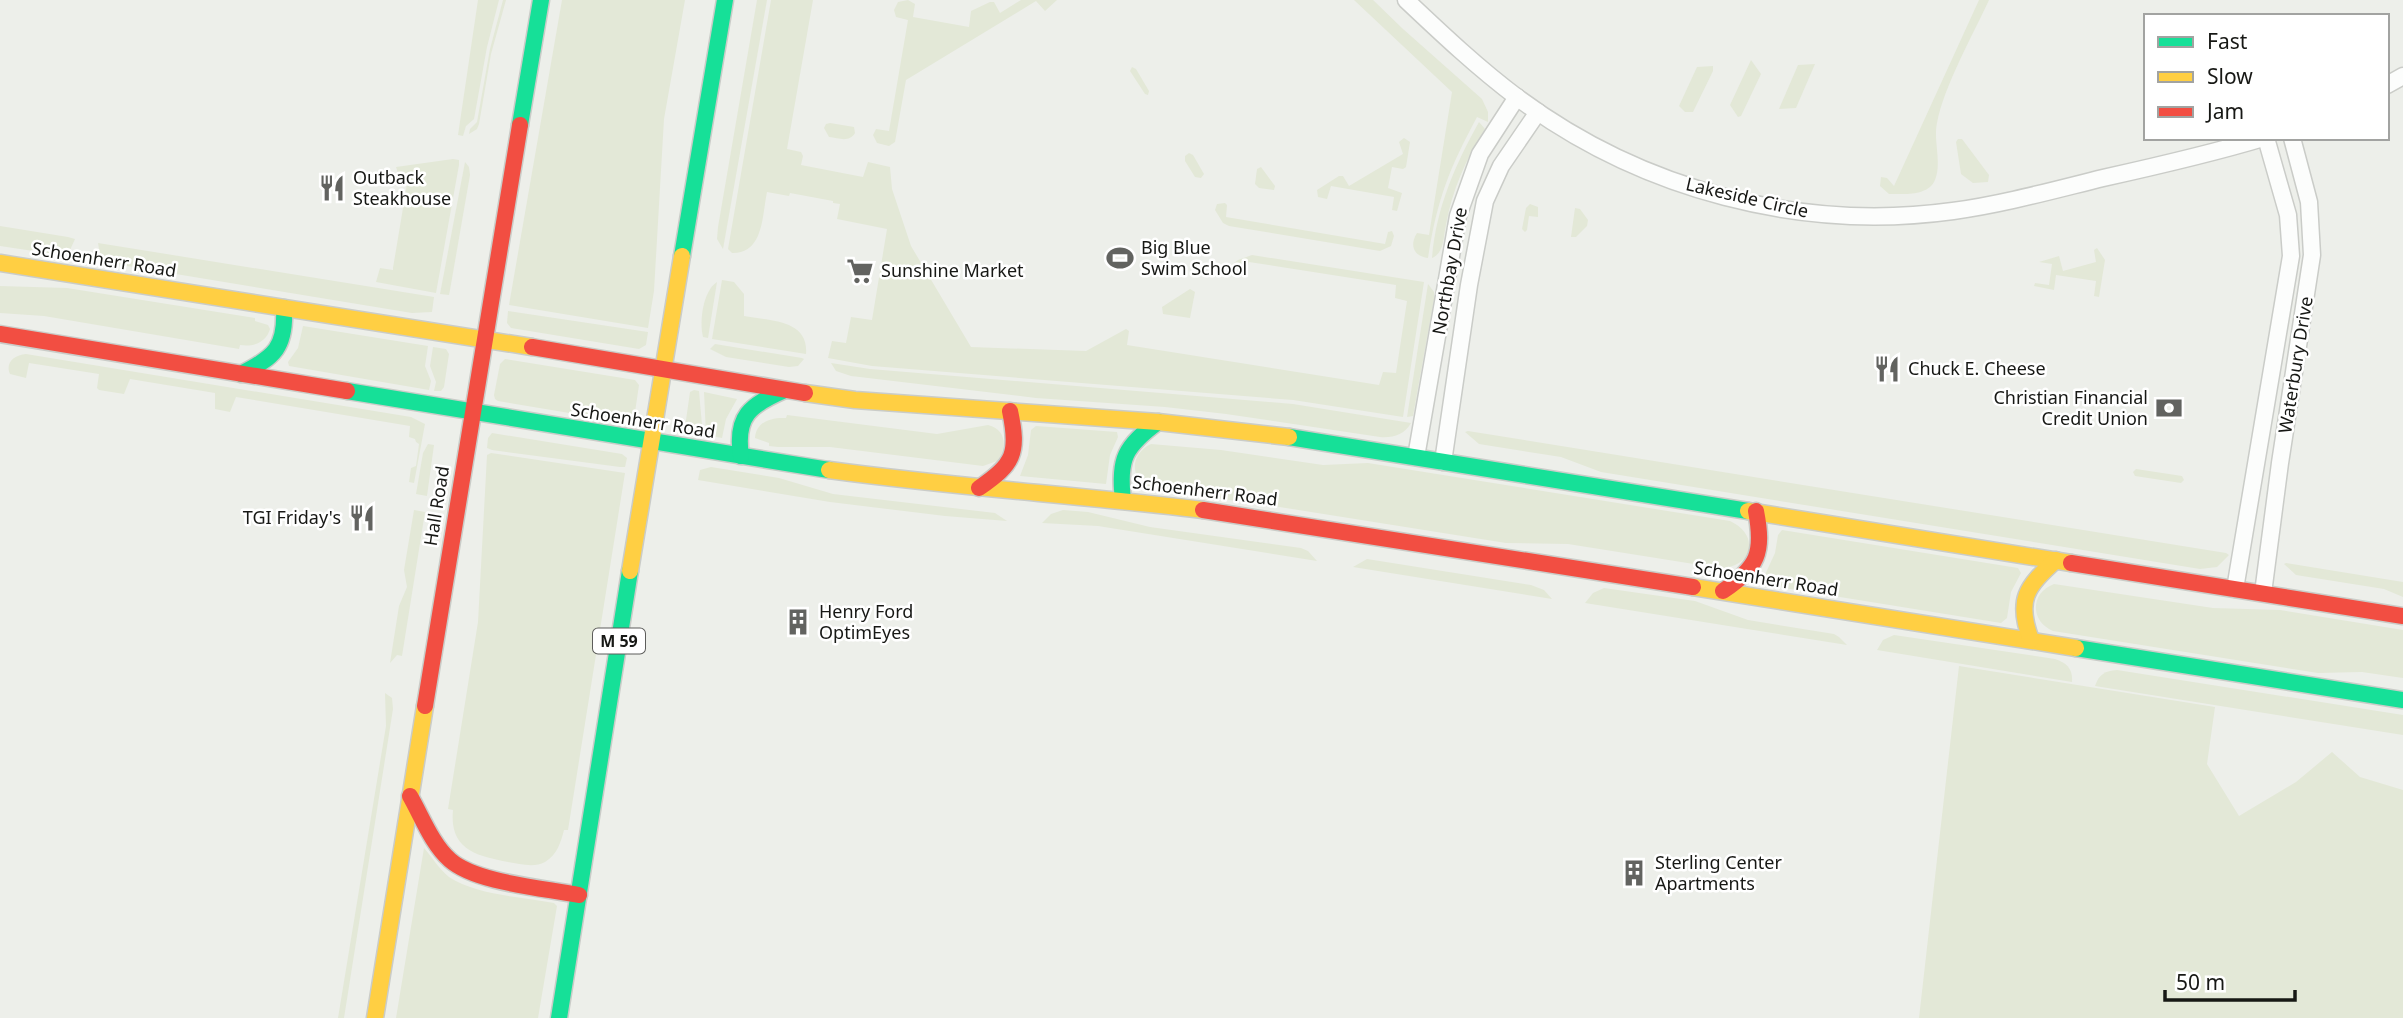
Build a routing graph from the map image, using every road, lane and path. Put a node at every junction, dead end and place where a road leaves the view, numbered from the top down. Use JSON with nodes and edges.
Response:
{"nodes":[{"id":1,"x":541,"y":0,"type":"edge"},
{"id":2,"x":725,"y":0,"type":"edge"},
{"id":3,"x":1406,"y":0,"type":"edge"},
{"id":4,"x":1517,"y":97,"type":"junction"},
{"id":5,"x":1538,"y":111,"type":"junction"},
{"id":6,"x":2256,"y":140,"type":"edge"},
{"id":7,"x":2265,"y":140,"type":"edge"},
{"id":8,"x":2292,"y":140,"type":"edge"},
{"id":9,"x":0,"y":263,"type":"edge"},
{"id":10,"x":284,"y":308,"type":"junction"},
{"id":11,"x":0,"y":334,"type":"edge"},
{"id":12,"x":483,"y":338,"type":"junction"},
{"id":13,"x":663,"y":370,"type":"junction"},
{"id":14,"x":241,"y":374,"type":"junction"},
{"id":15,"x":785,"y":390,"type":"junction"},
{"id":16,"x":1010,"y":411,"type":"junction"},
{"id":17,"x":472,"y":412,"type":"junction"},
{"id":18,"x":1158,"y":422,"type":"junction"},
{"id":19,"x":650,"y":442,"type":"junction"},
{"id":20,"x":741,"y":456,"type":"junction"},
{"id":21,"x":1416,"y":457,"type":"junction"},
{"id":22,"x":1443,"y":461,"type":"junction"},
{"id":23,"x":979,"y":488,"type":"junction"},
{"id":24,"x":1123,"y":500,"type":"junction"},
{"id":25,"x":1756,"y":511,"type":"junction"},
{"id":26,"x":2056,"y":560,"type":"junction"},
{"id":27,"x":2235,"y":589,"type":"junction"},
{"id":28,"x":1723,"y":591,"type":"junction"},
{"id":29,"x":2263,"y":593,"type":"junction"},
{"id":30,"x":2403,"y":616,"type":"edge"},
{"id":31,"x":2031,"y":640,"type":"junction"},
{"id":32,"x":2403,"y":700,"type":"edge"},
{"id":33,"x":410,"y":796,"type":"junction"},
{"id":34,"x":579,"y":895,"type":"junction"},
{"id":35,"x":375,"y":1018,"type":"edge"},
{"id":36,"x":559,"y":1018,"type":"edge"}],
"edges":[{"from":1,"to":12,"type":"main road","name":"Hall Road"},
{"from":2,"to":13,"type":"main road","number":"M 59"},
{"from":3,"to":4,"type":"street","name":"Lakeside Circle"},
{"from":4,"to":5,"type":"street","name":"Lakeside Circle"},
{"from":4,"to":21,"type":"street","name":"Northbay Drive"},
{"from":5,"to":6,"type":"street","name":"Lakeside Circle"},
{"from":5,"to":22,"type":"street","name":"Northbay Drive"},
{"from":7,"to":27,"type":"street","name":"Waterbury Drive"},
{"from":8,"to":29,"type":"street","name":"Waterbury Drive"},
{"from":9,"to":10,"type":"main road","name":"Schoenherr Road"},
{"from":10,"to":12,"type":"main road","name":"Schoenherr Road"},
{"from":10,"to":14,"type":"main road"},
{"from":11,"to":14,"type":"main road","name":"Schoenherr Road"},
{"from":12,"to":13,"type":"main road","name":"Schoenherr Road"},
{"from":12,"to":17,"type":"main road","name":"Hall Road"},
{"from":13,"to":15,"type":"main road","name":"Schoenherr Road"},
{"from":13,"to":19,"type":"main road","number":"M 59"},
{"from":14,"to":17,"type":"main road","name":"Schoenherr Road"},
{"from":15,"to":16,"type":"main road","name":"Schoenherr Road"},
{"from":15,"to":20,"type":"main road"},
{"from":16,"to":18,"type":"main road","name":"Schoenherr Road"},
{"from":16,"to":23,"type":"main road"},
{"from":17,"to":19,"type":"main road","name":"Schoenherr Road"},
{"from":17,"to":33,"type":"main road","name":"Hall Road"},
{"from":18,"to":21,"type":"main road","name":"Schoenherr Road"},
{"from":18,"to":24,"type":"main road"},
{"from":19,"to":20,"type":"main road","name":"Schoenherr Road"},
{"from":19,"to":34,"type":"main road","number":"M 59"},
{"from":20,"to":23,"type":"main road","name":"Schoenherr Road"},
{"from":21,"to":22,"type":"main road","name":"Schoenherr Road"},
{"from":22,"to":25,"type":"main road","name":"Schoenherr Road"},
{"from":23,"to":24,"type":"main road","name":"Schoenherr Road"},
{"from":24,"to":28,"type":"main road","name":"Schoenherr Road"},
{"from":25,"to":26,"type":"main road","name":"Schoenherr Road"},
{"from":25,"to":28,"type":"main road"},
{"from":26,"to":27,"type":"main road","name":"Schoenherr Road"},
{"from":26,"to":31,"type":"main road"},
{"from":27,"to":29,"type":"main road","name":"Schoenherr Road"},
{"from":28,"to":31,"type":"main road","name":"Schoenherr Road"},
{"from":29,"to":30,"type":"main road","name":"Schoenherr Road"},
{"from":31,"to":32,"type":"main road","name":"Schoenherr Road"},
{"from":33,"to":34,"type":"main road"},
{"from":33,"to":35,"type":"main road","name":"Hall Road"},
{"from":34,"to":36,"type":"main road","number":"M 59"}]}
